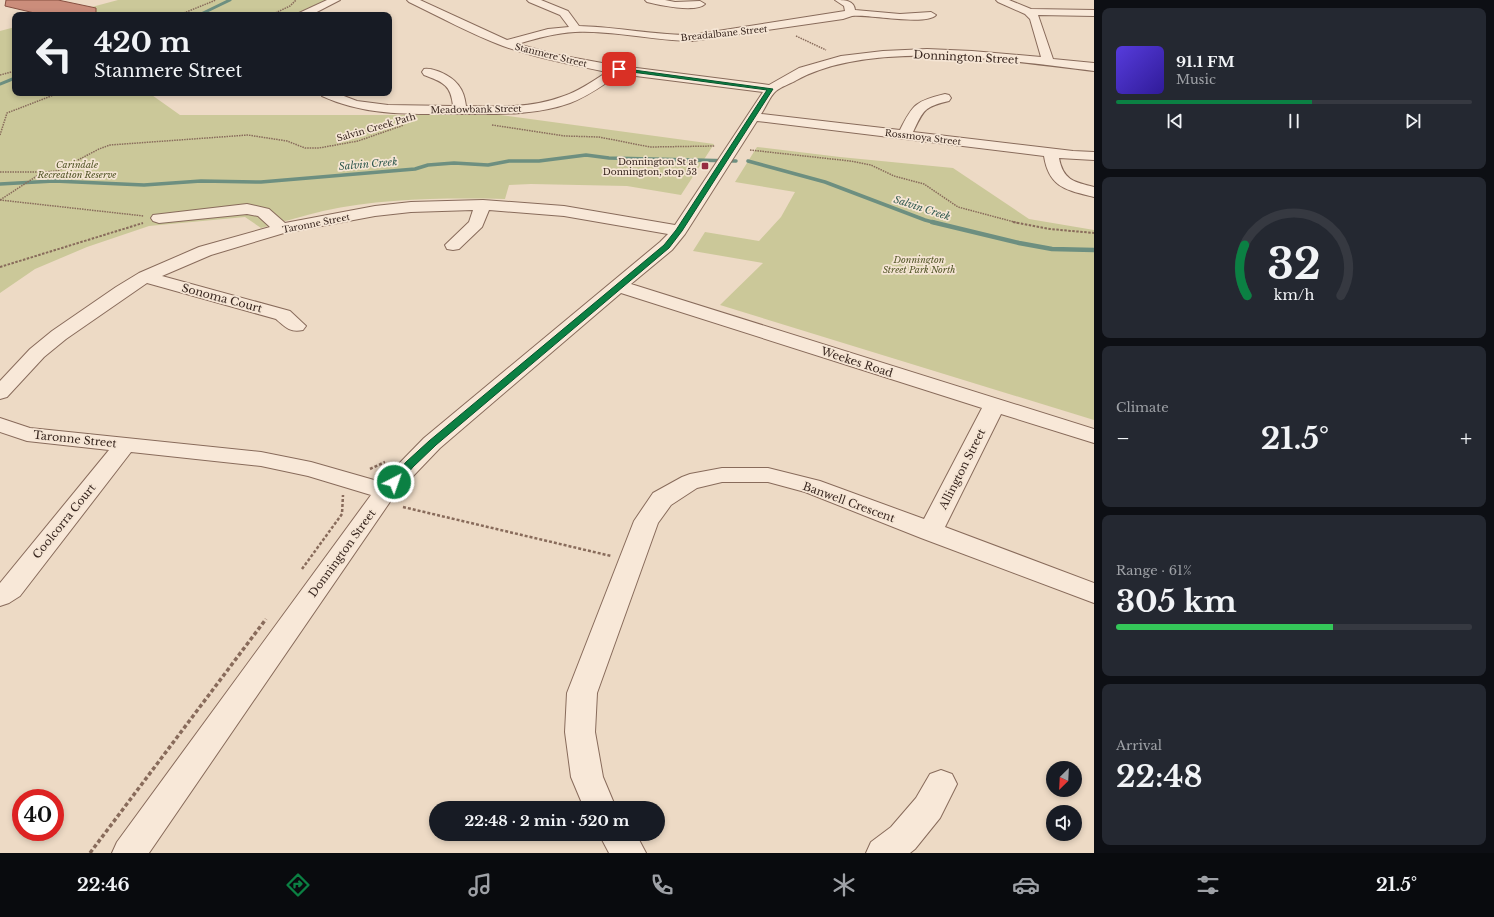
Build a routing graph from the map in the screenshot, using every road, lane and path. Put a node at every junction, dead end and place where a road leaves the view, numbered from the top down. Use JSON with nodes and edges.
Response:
{"nodes":[{"id":1,"x":216,"y":0,"type":"edge"},
{"id":2,"x":296,"y":0,"type":"edge"},
{"id":3,"x":335,"y":0,"type":"edge"},
{"id":4,"x":412,"y":0,"type":"edge"},
{"id":5,"x":532,"y":0,"type":"edge"},
{"id":6,"x":650,"y":0,"type":"edge"},
{"id":7,"x":840,"y":0,"type":"edge"},
{"id":8,"x":1001,"y":0,"type":"edge"},
{"id":9,"x":700,"y":4,"type":"dead end"},
{"id":10,"x":186,"y":12,"type":"edge"},
{"id":11,"x":277,"y":12,"type":"edge"},
{"id":12,"x":310,"y":12,"type":"edge"},
{"id":13,"x":1029,"y":12,"type":"junction"},
{"id":14,"x":850,"y":13,"type":"junction"},
{"id":15,"x":1094,"y":13,"type":"edge"},
{"id":16,"x":931,"y":15,"type":"dead end"},
{"id":17,"x":775,"y":27,"type":"junction"},
{"id":18,"x":576,"y":29,"type":"junction"},
{"id":19,"x":508,"y":44,"type":"junction"},
{"id":20,"x":832,"y":52,"type":"dead end"},
{"id":21,"x":1048,"y":62,"type":"junction"},
{"id":22,"x":1094,"y":68,"type":"edge"},
{"id":23,"x":619,"y":69,"type":"junction"},
{"id":24,"x":12,"y":72,"type":"edge"},
{"id":25,"x":428,"y":72,"type":"dead end"},
{"id":26,"x":0,"y":75,"type":"edge"},
{"id":27,"x":771,"y":89,"type":"junction"},
{"id":28,"x":51,"y":96,"type":"edge"},
{"id":29,"x":334,"y":96,"type":"edge"},
{"id":30,"x":946,"y":98,"type":"dead end"},
{"id":31,"x":460,"y":110,"type":"junction"},
{"id":32,"x":752,"y":117,"type":"junction"},
{"id":33,"x":406,"y":124,"type":"dead end"},
{"id":34,"x":491,"y":125,"type":"dead end"},
{"id":35,"x":0,"y":135,"type":"edge"},
{"id":36,"x":905,"y":135,"type":"junction"},
{"id":37,"x":725,"y":149,"type":"junction"},
{"id":38,"x":750,"y":150,"type":"dead end"},
{"id":39,"x":1051,"y":152,"type":"junction"},
{"id":40,"x":1094,"y":156,"type":"edge"},
{"id":41,"x":0,"y":172,"type":"edge"},
{"id":42,"x":43,"y":172,"type":"junction"},
{"id":43,"x":1094,"y":192,"type":"edge"},
{"id":44,"x":0,"y":200,"type":"edge"},
{"id":45,"x":483,"y":205,"type":"junction"},
{"id":46,"x":159,"y":218,"type":"junction"},
{"id":47,"x":281,"y":230,"type":"junction"},
{"id":48,"x":679,"y":231,"type":"junction"},
{"id":49,"x":1094,"y":233,"type":"edge"},
{"id":50,"x":453,"y":245,"type":"dead end"},
{"id":51,"x":0,"y":267,"type":"edge"},
{"id":52,"x":145,"y":277,"type":"junction"},
{"id":53,"x":620,"y":286,"type":"junction"},
{"id":54,"x":296,"y":326,"type":"dead end"},
{"id":55,"x":0,"y":393,"type":"edge"},
{"id":56,"x":994,"y":405,"type":"junction"},
{"id":57,"x":0,"y":425,"type":"edge"},
{"id":58,"x":1094,"y":436,"type":"edge"},
{"id":59,"x":126,"y":444,"type":"junction"},
{"id":60,"x":336,"y":492,"type":"dead end"},
{"id":61,"x":394,"y":499,"type":"junction"},
{"id":62,"x":930,"y":532,"type":"junction"},
{"id":63,"x":631,"y":560,"type":"junction"},
{"id":64,"x":298,"y":575,"type":"dead end"},
{"id":65,"x":1094,"y":593,"type":"edge"},
{"id":66,"x":0,"y":596,"type":"edge"},
{"id":67,"x":267,"y":618,"type":"dead end"},
{"id":68,"x":942,"y":784,"type":"dead end"},
{"id":69,"x":597,"y":801,"type":"edge"},
{"id":70,"x":620,"y":841,"type":"edge"},
{"id":71,"x":90,"y":853,"type":"edge"},
{"id":72,"x":129,"y":853,"type":"edge"},
{"id":73,"x":628,"y":853,"type":"edge"},
{"id":74,"x":883,"y":853,"type":"edge"}],
"edges":[{"from":1,"to":10,"type":"path"},
{"from":2,"to":11,"type":"path"},
{"from":3,"to":12,"type":"street"},
{"from":4,"to":19,"type":"street","name":"Stanmere Street"},
{"from":5,"to":18,"type":"street"},
{"from":6,"to":9,"type":"street"},
{"from":7,"to":14,"type":"street"},
{"from":8,"to":13,"type":"street"},
{"from":13,"to":15,"type":"street"},
{"from":13,"to":21,"type":"street"},
{"from":14,"to":16,"type":"street"},
{"from":14,"to":17,"type":"street","name":"Breadalbane Street"},
{"from":17,"to":18,"type":"street","name":"Breadalbane Street"},
{"from":17,"to":20,"type":"path"},
{"from":18,"to":19,"type":"street","name":"Breadalbane Street"},
{"from":19,"to":23,"type":"street","name":"Stanmere Street"},
{"from":21,"to":22,"type":"street","name":"Donnington Street"},
{"from":21,"to":27,"type":"street","name":"Donnington Street"},
{"from":23,"to":27,"type":"street","name":"Stanmere Street"},
{"from":23,"to":31,"type":"street","name":"Meadowbank Street"},
{"from":24,"to":26,"type":"path"},
{"from":25,"to":31,"type":"street"},
{"from":27,"to":32,"type":"street","name":"Donnington Street"},
{"from":28,"to":35,"type":"path"},
{"from":29,"to":31,"type":"street","name":"Meadowbank Street"},
{"from":30,"to":36,"type":"street"},
{"from":32,"to":36,"type":"street","name":"Rossmoya Street"},
{"from":32,"to":37,"type":"street","name":"Donnington Street"},
{"from":33,"to":42,"type":"path","name":"Salvin Creek Path"},
{"from":34,"to":37,"type":"path"},
{"from":36,"to":39,"type":"street","name":"Rossmoya Street"},
{"from":37,"to":48,"type":"street","name":"Donnington Street"},
{"from":38,"to":49,"type":"path"},
{"from":39,"to":40,"type":"street","name":"Rossmoya Street"},
{"from":39,"to":43,"type":"street"},
{"from":41,"to":42,"type":"path"},
{"from":42,"to":44,"type":"path"},
{"from":44,"to":46,"type":"path"},
{"from":45,"to":47,"type":"street","name":"Taronne Street"},
{"from":45,"to":48,"type":"street","name":"Taronne Street"},
{"from":45,"to":50,"type":"street"},
{"from":46,"to":47,"type":"street"},
{"from":46,"to":51,"type":"path"},
{"from":47,"to":52,"type":"street","name":"Taronne Street"},
{"from":48,"to":53,"type":"street","name":"Donnington Street"},
{"from":52,"to":54,"type":"street","name":"Sonoma Court"},
{"from":52,"to":55,"type":"street","name":"Taronne Street"},
{"from":53,"to":56,"type":"street","name":"Weekes Road"},
{"from":53,"to":61,"type":"street","name":"Donnington Street"},
{"from":56,"to":58,"type":"street","name":"Weekes Road"},
{"from":56,"to":62,"type":"street","name":"Allington Street"},
{"from":57,"to":59,"type":"street","name":"Taronne Street"},
{"from":59,"to":61,"type":"street","name":"Taronne Street"},
{"from":59,"to":66,"type":"street","name":"Coolcorra Court"},
{"from":60,"to":64,"type":"path"},
{"from":61,"to":63,"type":"path"},
{"from":61,"to":72,"type":"street","name":"Donnington Street"},
{"from":62,"to":63,"type":"street","name":"Banwell Crescent"},
{"from":62,"to":65,"type":"street","name":"Banwell Crescent"},
{"from":63,"to":69,"type":"street","name":"Banwell Crescent"},
{"from":67,"to":71,"type":"path"},
{"from":68,"to":74,"type":"street"},
{"from":70,"to":73,"type":"street"}]}
